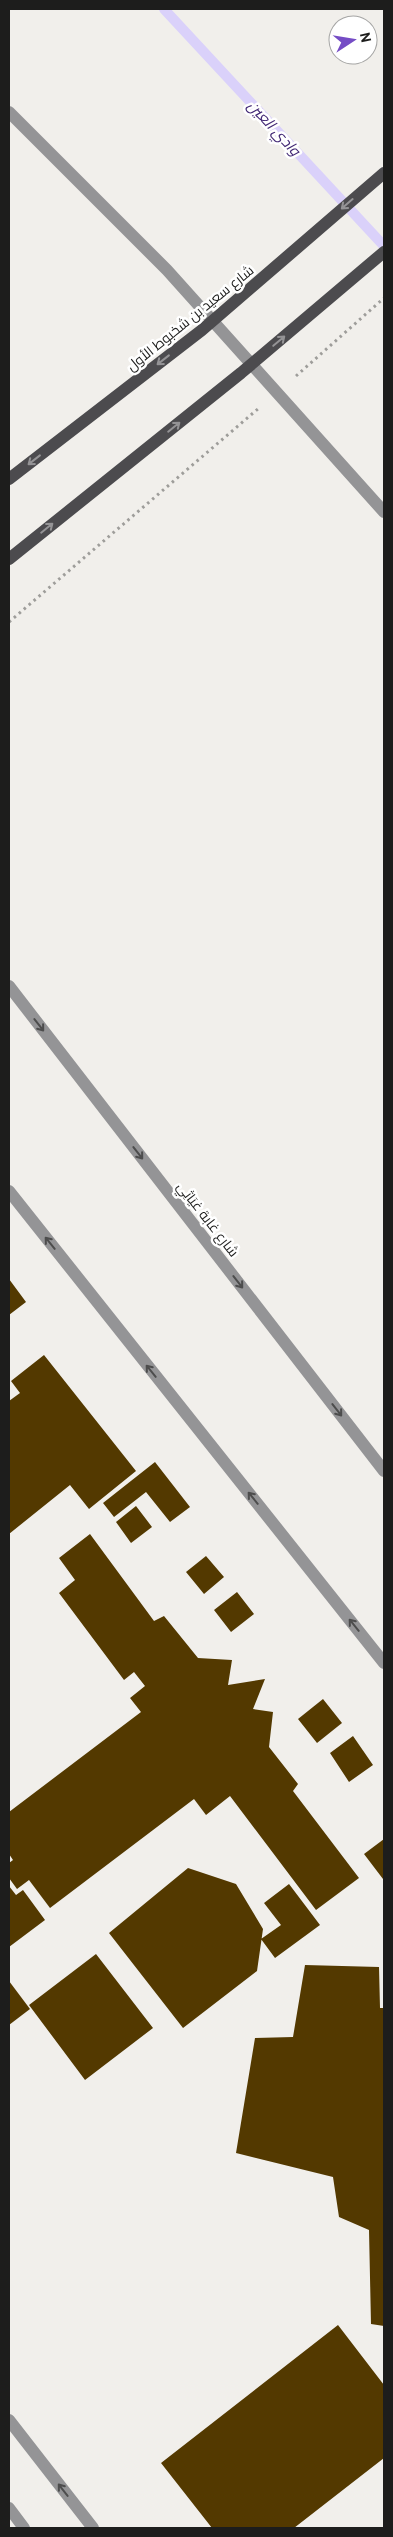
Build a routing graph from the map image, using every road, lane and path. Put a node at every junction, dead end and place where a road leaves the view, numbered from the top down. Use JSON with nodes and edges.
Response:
{"nodes":[{"id":1,"x":9,"y":112,"type":"edge"},
{"id":2,"x":384,"y":173,"type":"edge"},
{"id":3,"x":384,"y":252,"type":"edge"},
{"id":4,"x":384,"y":298,"type":"edge"},
{"id":5,"x":277,"y":392,"type":"junction"},
{"id":6,"x":9,"y":479,"type":"edge"},
{"id":7,"x":384,"y":512,"type":"edge"},
{"id":8,"x":9,"y":558,"type":"edge"},
{"id":9,"x":9,"y":622,"type":"edge"},
{"id":10,"x":9,"y":986,"type":"edge"},
{"id":11,"x":9,"y":1191,"type":"edge"},
{"id":12,"x":384,"y":1471,"type":"edge"},
{"id":13,"x":384,"y":1663,"type":"edge"},
{"id":14,"x":9,"y":2420,"type":"edge"},
{"id":15,"x":9,"y":2508,"type":"edge"},
{"id":16,"x":24,"y":2528,"type":"edge"},
{"id":17,"x":93,"y":2528,"type":"edge"}],
"edges":[{"from":1,"to":5,"type":"street"},
{"from":2,"to":6,"type":"main road","name":"شارع سعيد بن شخبوط الأول","one_way":true},
{"from":8,"to":3,"type":"main road","one_way":true},
{"from":4,"to":5,"type":"path"},
{"from":5,"to":7,"type":"street"},
{"from":5,"to":9,"type":"path"},
{"from":10,"to":12,"type":"street","name":"شارع غابة غيَاثِي","one_way":true},
{"from":13,"to":11,"type":"street","one_way":true},
{"from":17,"to":14,"type":"street","one_way":true},
{"from":15,"to":16,"type":"street"}]}
